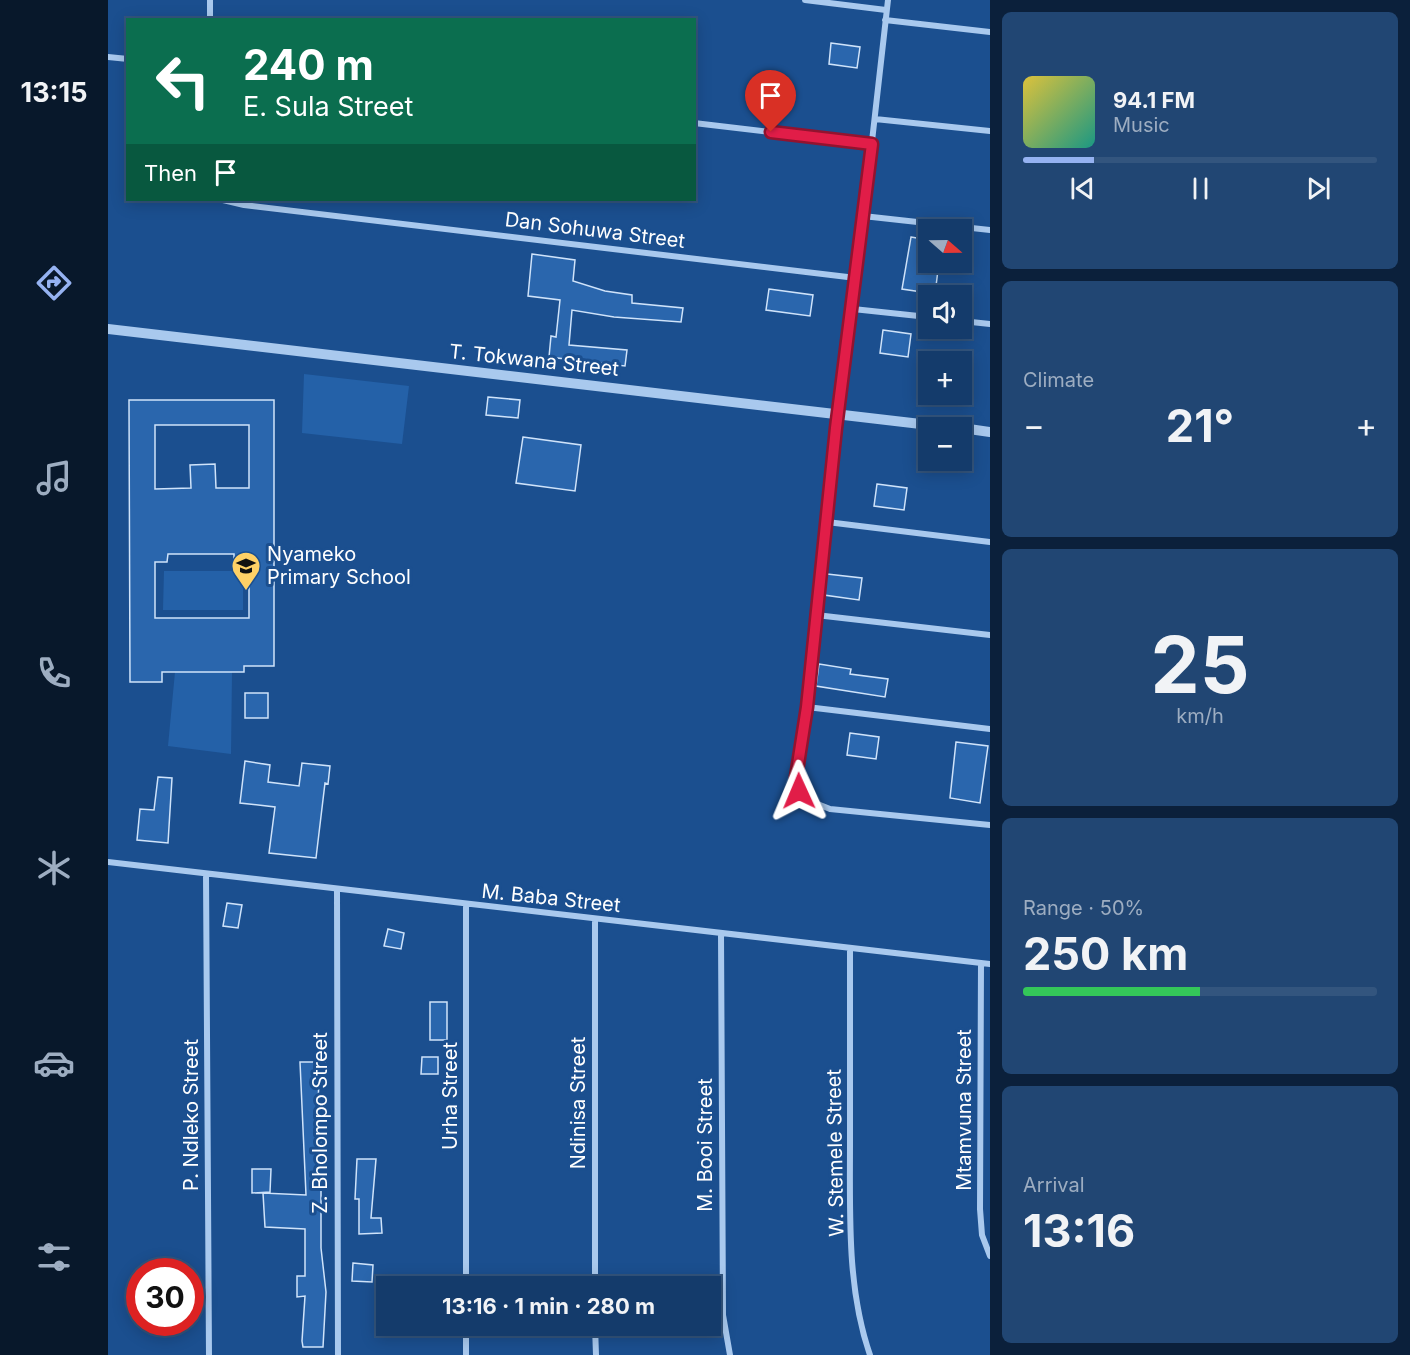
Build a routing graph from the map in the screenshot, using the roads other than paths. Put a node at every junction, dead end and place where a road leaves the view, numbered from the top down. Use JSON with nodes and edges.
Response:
{"nodes":[{"id":1,"x":210,"y":0,"type":"edge"},
{"id":2,"x":805,"y":0,"type":"edge"},
{"id":3,"x":888,"y":0,"type":"edge"},
{"id":4,"x":886,"y":10,"type":"junction"},
{"id":5,"x":210,"y":18,"type":"edge"},
{"id":6,"x":885,"y":20,"type":"junction"},
{"id":7,"x":990,"y":32,"type":"edge"},
{"id":8,"x":108,"y":57,"type":"edge"},
{"id":9,"x":126,"y":59,"type":"edge"},
{"id":10,"x":875,"y":119,"type":"junction"},
{"id":11,"x":696,"y":123,"type":"edge"},
{"id":12,"x":990,"y":131,"type":"edge"},
{"id":13,"x":872,"y":144,"type":"junction"},
{"id":14,"x":227,"y":201,"type":"edge"},
{"id":15,"x":863,"y":216,"type":"junction"},
{"id":16,"x":990,"y":230,"type":"edge"},
{"id":17,"x":856,"y":278,"type":"junction"},
{"id":18,"x":853,"y":309,"type":"junction"},
{"id":19,"x":918,"y":316,"type":"edge"},
{"id":20,"x":972,"y":322,"type":"edge"},
{"id":21,"x":990,"y":324,"type":"edge"},
{"id":22,"x":108,"y":329,"type":"edge"},
{"id":23,"x":838,"y":413,"type":"junction"},
{"id":24,"x":918,"y":423,"type":"edge"},
{"id":25,"x":972,"y":429,"type":"edge"},
{"id":26,"x":990,"y":432,"type":"edge"},
{"id":27,"x":827,"y":522,"type":"junction"},
{"id":28,"x":990,"y":542,"type":"edge"},
{"id":29,"x":816,"y":615,"type":"junction"},
{"id":30,"x":990,"y":636,"type":"edge"},
{"id":31,"x":807,"y":707,"type":"junction"},
{"id":32,"x":990,"y":729,"type":"edge"},
{"id":33,"x":990,"y":825,"type":"edge"},
{"id":34,"x":108,"y":862,"type":"edge"},
{"id":35,"x":206,"y":874,"type":"junction"},
{"id":36,"x":337,"y":890,"type":"junction"},
{"id":37,"x":466,"y":905,"type":"junction"},
{"id":38,"x":595,"y":920,"type":"junction"},
{"id":39,"x":721,"y":934,"type":"junction"},
{"id":40,"x":850,"y":949,"type":"junction"},
{"id":41,"x":981,"y":963,"type":"junction"},
{"id":42,"x":990,"y":964,"type":"edge"},
{"id":43,"x":980,"y":1068,"type":"junction"},
{"id":44,"x":990,"y":1069,"type":"edge"},
{"id":45,"x":980,"y":1164,"type":"junction"},
{"id":46,"x":990,"y":1165,"type":"edge"},
{"id":47,"x":990,"y":1256,"type":"edge"},
{"id":48,"x":466,"y":1276,"type":"edge"},
{"id":49,"x":595,"y":1276,"type":"edge"},
{"id":50,"x":466,"y":1336,"type":"edge"},
{"id":51,"x":595,"y":1336,"type":"edge"},
{"id":52,"x":209,"y":1355,"type":"edge"},
{"id":53,"x":338,"y":1355,"type":"edge"},
{"id":54,"x":466,"y":1355,"type":"edge"},
{"id":55,"x":596,"y":1355,"type":"edge"},
{"id":56,"x":730,"y":1355,"type":"edge"},
{"id":57,"x":870,"y":1355,"type":"edge"}],
"edges":[{"from":1,"to":5,"type":"street"},
{"from":2,"to":4,"type":"street"},
{"from":3,"to":4,"type":"street"},
{"from":4,"to":6,"type":"street"},
{"from":6,"to":7,"type":"street"},
{"from":6,"to":10,"type":"street"},
{"from":8,"to":9,"type":"street"},
{"from":10,"to":12,"type":"street"},
{"from":10,"to":13,"type":"street"},
{"from":11,"to":13,"type":"street"},
{"from":13,"to":15,"type":"street"},
{"from":14,"to":17,"type":"street","name":"Dan Sohuwa Street"},
{"from":15,"to":16,"type":"street"},
{"from":15,"to":17,"type":"street"},
{"from":17,"to":18,"type":"street"},
{"from":18,"to":19,"type":"street"},
{"from":18,"to":23,"type":"street"},
{"from":20,"to":21,"type":"street"},
{"from":22,"to":23,"type":"street","name":"T. Tokwana Street"},
{"from":23,"to":24,"type":"street","name":"T. Tokwana Street"},
{"from":23,"to":27,"type":"street"},
{"from":25,"to":26,"type":"street"},
{"from":27,"to":28,"type":"street"},
{"from":27,"to":29,"type":"street"},
{"from":29,"to":30,"type":"street"},
{"from":29,"to":31,"type":"street"},
{"from":31,"to":32,"type":"street"},
{"from":31,"to":33,"type":"street"},
{"from":34,"to":35,"type":"street","name":"M. Baba Street"},
{"from":35,"to":36,"type":"street","name":"M. Baba Street"},
{"from":35,"to":52,"type":"street","name":"P. Ndleko Street"},
{"from":36,"to":37,"type":"street","name":"M. Baba Street"},
{"from":36,"to":53,"type":"street","name":"Z. Bholompo Street"},
{"from":37,"to":38,"type":"street","name":"M. Baba Street"},
{"from":37,"to":48,"type":"street","name":"Urha Street"},
{"from":38,"to":39,"type":"street","name":"M. Baba Street"},
{"from":38,"to":49,"type":"street","name":"Ndinisa Street"},
{"from":39,"to":40,"type":"street","name":"M. Baba Street"},
{"from":39,"to":56,"type":"street","name":"M. Booi Street"},
{"from":40,"to":41,"type":"street","name":"M. Baba Street"},
{"from":40,"to":57,"type":"street","name":"W. Stemele Street"},
{"from":41,"to":42,"type":"street","name":"M. Baba Street"},
{"from":41,"to":43,"type":"street","name":"Mtamvuna Street"},
{"from":43,"to":44,"type":"street"},
{"from":43,"to":45,"type":"street","name":"Mtamvuna Street"},
{"from":45,"to":46,"type":"street"},
{"from":45,"to":47,"type":"street","name":"Mtamvuna Street"},
{"from":50,"to":54,"type":"street"},
{"from":51,"to":55,"type":"street"}]}
